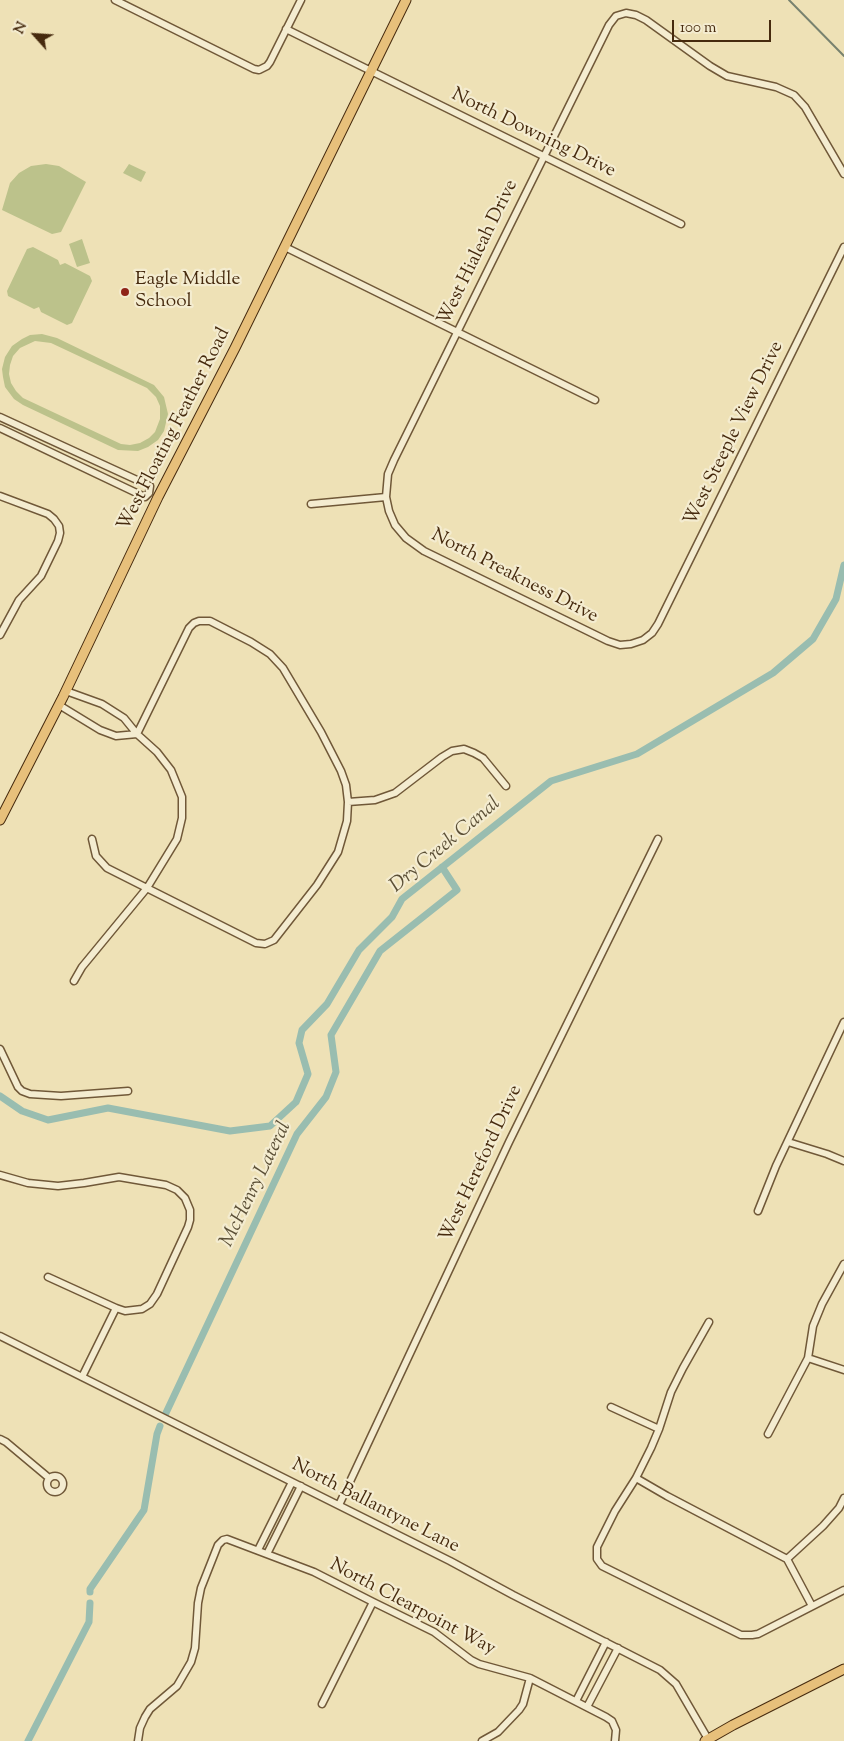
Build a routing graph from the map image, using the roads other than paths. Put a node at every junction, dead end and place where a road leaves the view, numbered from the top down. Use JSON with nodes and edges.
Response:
{"nodes":[{"id":1,"x":115,"y":0,"type":"edge"},
{"id":2,"x":301,"y":0,"type":"edge"},
{"id":3,"x":406,"y":0,"type":"edge"},
{"id":4,"x":286,"y":29,"type":"junction"},
{"id":5,"x":372,"y":71,"type":"junction"},
{"id":6,"x":544,"y":156,"type":"junction"},
{"id":7,"x":844,"y":174,"type":"edge"},
{"id":8,"x":681,"y":224,"type":"dead end"},
{"id":9,"x":285,"y":247,"type":"junction"},
{"id":10,"x":844,"y":247,"type":"edge"},
{"id":11,"x":457,"y":332,"type":"junction"},
{"id":12,"x":595,"y":400,"type":"dead end"},
{"id":13,"x":0,"y":416,"type":"edge"},
{"id":14,"x":0,"y":428,"type":"edge"},
{"id":15,"x":149,"y":493,"type":"junction"},
{"id":16,"x":0,"y":496,"type":"edge"},
{"id":17,"x":158,"y":497,"type":"junction"},
{"id":18,"x":386,"y":497,"type":"junction"},
{"id":19,"x":311,"y":504,"type":"dead end"},
{"id":20,"x":652,"y":633,"type":"joint"},
{"id":21,"x":0,"y":635,"type":"edge"},
{"id":22,"x":66,"y":690,"type":"junction"},
{"id":23,"x":58,"y":705,"type":"junction"},
{"id":24,"x":137,"y":734,"type":"junction"},
{"id":25,"x":506,"y":786,"type":"dead end"},
{"id":26,"x":348,"y":802,"type":"junction"},
{"id":27,"x":0,"y":820,"type":"edge"},
{"id":28,"x":92,"y":839,"type":"dead end"},
{"id":29,"x":658,"y":839,"type":"dead end"},
{"id":30,"x":147,"y":888,"type":"junction"},
{"id":31,"x":74,"y":981,"type":"dead end"},
{"id":32,"x":844,"y":1022,"type":"edge"},
{"id":33,"x":0,"y":1049,"type":"edge"},
{"id":34,"x":128,"y":1090,"type":"dead end"},
{"id":35,"x":788,"y":1142,"type":"junction"},
{"id":36,"x":844,"y":1161,"type":"edge"},
{"id":37,"x":0,"y":1176,"type":"edge"},
{"id":38,"x":758,"y":1211,"type":"dead end"},
{"id":39,"x":844,"y":1264,"type":"edge"},
{"id":40,"x":48,"y":1277,"type":"dead end"},
{"id":41,"x":116,"y":1308,"type":"junction"},
{"id":42,"x":709,"y":1322,"type":"dead end"},
{"id":43,"x":0,"y":1336,"type":"edge"},
{"id":44,"x":808,"y":1358,"type":"junction"},
{"id":45,"x":844,"y":1370,"type":"edge"},
{"id":46,"x":82,"y":1377,"type":"junction"},
{"id":47,"x":611,"y":1407,"type":"dead end"},
{"id":48,"x":659,"y":1429,"type":"junction"},
{"id":49,"x":768,"y":1434,"type":"dead end"},
{"id":50,"x":0,"y":1439,"type":"edge"},
{"id":51,"x":50,"y":1478,"type":"dead end"},
{"id":52,"x":636,"y":1478,"type":"junction"},
{"id":53,"x":292,"y":1482,"type":"junction"},
{"id":54,"x":302,"y":1486,"type":"junction"},
{"id":55,"x":844,"y":1498,"type":"edge"},
{"id":56,"x":339,"y":1505,"type":"junction"},
{"id":57,"x":258,"y":1550,"type":"junction"},
{"id":58,"x":267,"y":1554,"type":"junction"},
{"id":59,"x":787,"y":1558,"type":"junction"},
{"id":60,"x":844,"y":1590,"type":"edge"},
{"id":61,"x":373,"y":1602,"type":"junction"},
{"id":62,"x":812,"y":1606,"type":"junction"},
{"id":63,"x":606,"y":1642,"type":"junction"},
{"id":64,"x":618,"y":1648,"type":"junction"},
{"id":65,"x":844,"y":1669,"type":"edge"},
{"id":66,"x":530,"y":1678,"type":"junction"},
{"id":67,"x":576,"y":1701,"type":"junction"},
{"id":68,"x":322,"y":1704,"type":"dead end"},
{"id":69,"x":587,"y":1707,"type":"junction"},
{"id":70,"x":707,"y":1740,"type":"edge"},
{"id":71,"x":138,"y":1741,"type":"edge"},
{"id":72,"x":482,"y":1741,"type":"edge"},
{"id":73,"x":615,"y":1741,"type":"edge"}],
"edges":[{"from":1,"to":4,"type":"street"},
{"from":2,"to":4,"type":"street"},
{"from":3,"to":5,"type":"main road","name":"West Floating Feather Road"},
{"from":4,"to":5,"type":"street","name":"North Downing Drive"},
{"from":5,"to":6,"type":"street","name":"North Downing Drive"},
{"from":5,"to":9,"type":"main road","name":"West Floating Feather Road"},
{"from":6,"to":7,"type":"street","name":"West Hialeah Drive"},
{"from":6,"to":8,"type":"street","name":"North Downing Drive"},
{"from":6,"to":11,"type":"street","name":"West Hialeah Drive"},
{"from":9,"to":11,"type":"street"},
{"from":9,"to":17,"type":"main road","name":"West Floating Feather Road"},
{"from":10,"to":20,"type":"street","name":"West Steeple View Drive"},
{"from":11,"to":12,"type":"street"},
{"from":11,"to":18,"type":"street","name":"West Hialeah Drive"},
{"from":13,"to":15,"type":"street"},
{"from":14,"to":15,"type":"street"},
{"from":15,"to":17,"type":"street"},
{"from":16,"to":21,"type":"street"},
{"from":17,"to":22,"type":"main road","name":"West Floating Feather Road"},
{"from":18,"to":19,"type":"street"},
{"from":18,"to":20,"type":"street","name":"North Preakness Drive"},
{"from":22,"to":23,"type":"main road","name":"West Floating Feather Road"},
{"from":22,"to":24,"type":"street"},
{"from":23,"to":24,"type":"street"},
{"from":23,"to":27,"type":"main road","name":"West Floating Feather Road"},
{"from":24,"to":26,"type":"street"},
{"from":24,"to":30,"type":"street"},
{"from":25,"to":26,"type":"street"},
{"from":26,"to":30,"type":"street"},
{"from":28,"to":30,"type":"street"},
{"from":29,"to":56,"type":"street","name":"West Hereford Drive"},
{"from":30,"to":31,"type":"street"},
{"from":32,"to":35,"type":"street"},
{"from":33,"to":34,"type":"street"},
{"from":35,"to":36,"type":"street"},
{"from":35,"to":38,"type":"street"},
{"from":37,"to":41,"type":"street"},
{"from":39,"to":44,"type":"street"},
{"from":40,"to":41,"type":"street"},
{"from":41,"to":46,"type":"street"},
{"from":42,"to":48,"type":"street"},
{"from":43,"to":46,"type":"street","name":"North Ballantyne Lane"},
{"from":44,"to":45,"type":"street"},
{"from":44,"to":49,"type":"street"},
{"from":46,"to":53,"type":"street","name":"North Ballantyne Lane"},
{"from":47,"to":48,"type":"street"},
{"from":48,"to":52,"type":"street"},
{"from":50,"to":51,"type":"street"},
{"from":52,"to":59,"type":"street"},
{"from":52,"to":62,"type":"street"},
{"from":53,"to":54,"type":"street","name":"North Ballantyne Lane"},
{"from":53,"to":57,"type":"street"},
{"from":54,"to":56,"type":"street","name":"North Ballantyne Lane"},
{"from":54,"to":58,"type":"street"},
{"from":55,"to":59,"type":"street"},
{"from":56,"to":63,"type":"street","name":"North Ballantyne Lane"},
{"from":57,"to":58,"type":"street","name":"North Clearpoint Way"},
{"from":57,"to":71,"type":"street","name":"North Clearpoint Way"},
{"from":58,"to":61,"type":"street","name":"North Clearpoint Way"},
{"from":59,"to":62,"type":"street"},
{"from":60,"to":62,"type":"street"},
{"from":61,"to":66,"type":"street","name":"North Clearpoint Way"},
{"from":61,"to":68,"type":"street"},
{"from":63,"to":64,"type":"street","name":"North Ballantyne Lane"},
{"from":63,"to":67,"type":"street"},
{"from":64,"to":69,"type":"street"},
{"from":64,"to":70,"type":"street","name":"North Ballantyne Lane"},
{"from":65,"to":70,"type":"main road"},
{"from":66,"to":67,"type":"street","name":"North Clearpoint Way"},
{"from":66,"to":72,"type":"street"},
{"from":67,"to":69,"type":"street","name":"North Clearpoint Way"},
{"from":69,"to":73,"type":"street","name":"North Clearpoint Way"}]}
